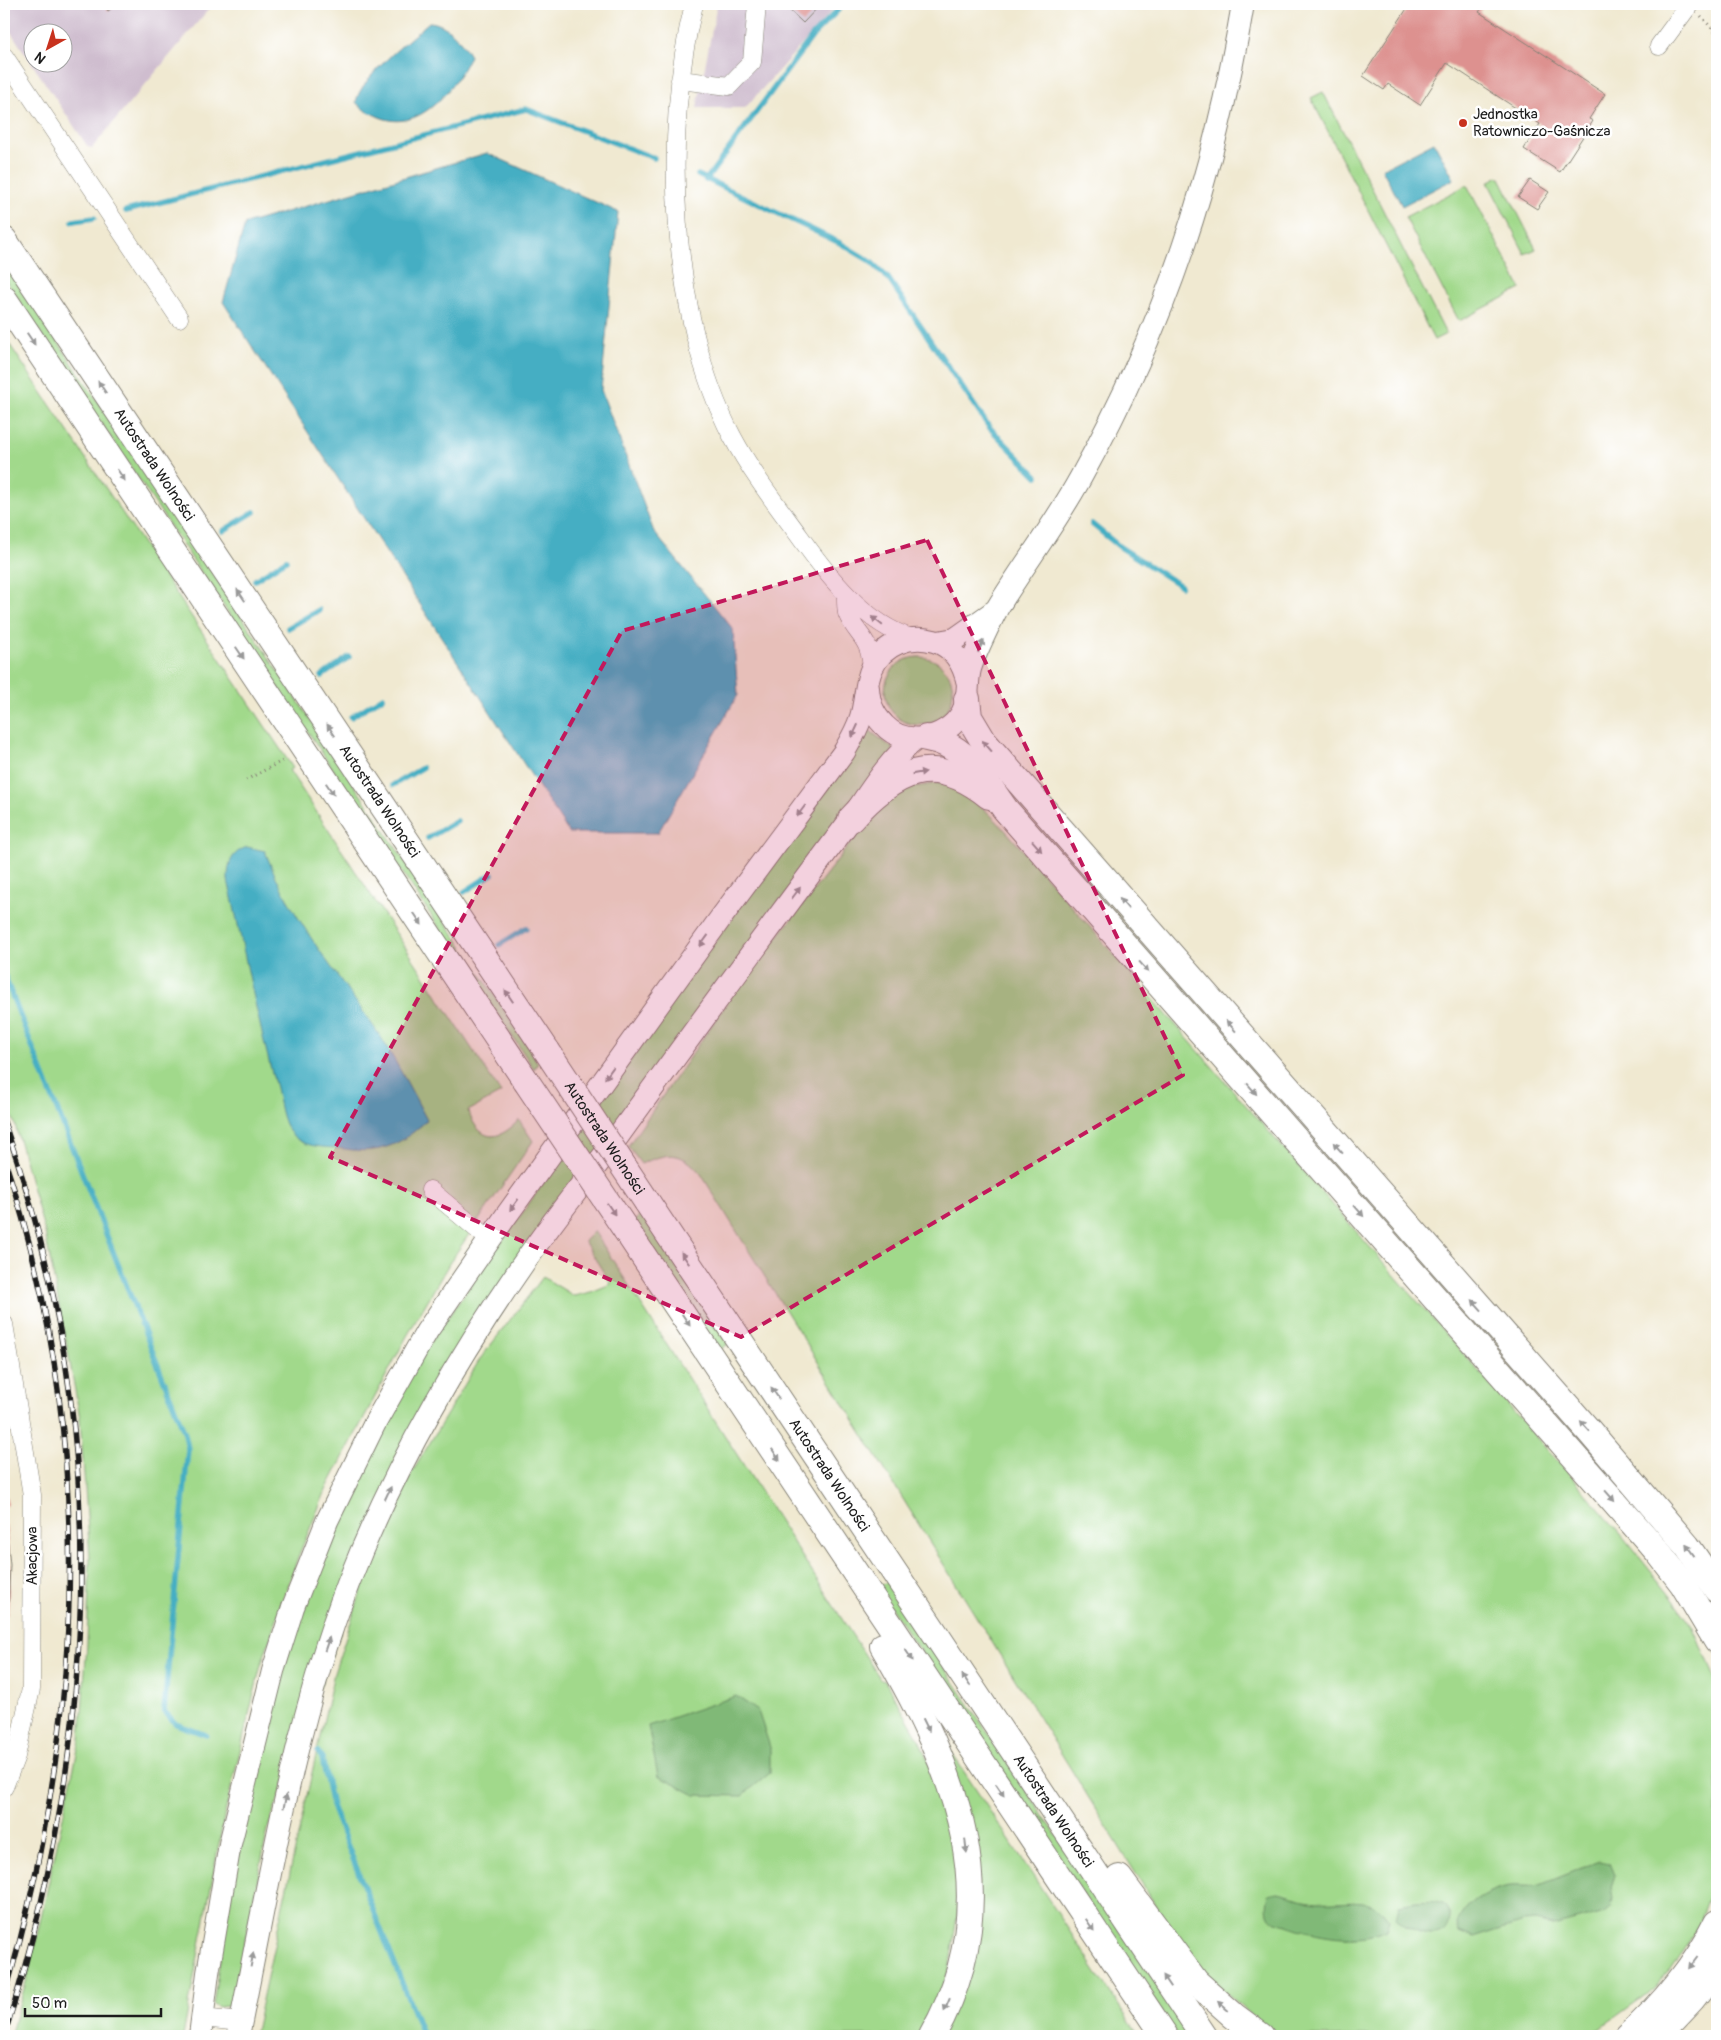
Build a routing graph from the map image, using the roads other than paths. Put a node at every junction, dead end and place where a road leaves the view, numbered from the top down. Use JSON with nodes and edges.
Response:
{"nodes":[{"id":1,"x":694,"y":4,"type":"edge"},
{"id":2,"x":757,"y":4,"type":"edge"},
{"id":3,"x":1243,"y":4,"type":"edge"},
{"id":4,"x":1693,"y":7,"type":"edge"},
{"id":5,"x":1659,"y":46,"type":"dead end"},
{"id":6,"x":4,"y":56,"type":"edge"},
{"id":7,"x":680,"y":80,"type":"junction"},
{"id":8,"x":4,"y":240,"type":"edge"},
{"id":9,"x":4,"y":299,"type":"edge"},
{"id":10,"x":179,"y":318,"type":"dead end"},
{"id":11,"x":846,"y":597,"type":"junction"},
{"id":12,"x":997,"y":609,"type":"junction"},
{"id":13,"x":912,"y":638,"type":"junction"},
{"id":14,"x":938,"y":642,"type":"junction"},
{"id":15,"x":870,"y":676,"type":"junction"},
{"id":16,"x":968,"y":691,"type":"junction"},
{"id":17,"x":921,"y":738,"type":"junction"},
{"id":18,"x":1005,"y":809,"type":"junction"},
{"id":19,"x":851,"y":819,"type":"junction"},
{"id":20,"x":430,"y":1190,"type":"dead end"},
{"id":21,"x":490,"y":1240,"type":"junction"},
{"id":22,"x":4,"y":1324,"type":"edge"},
{"id":23,"x":814,"y":1513,"type":"junction"},
{"id":24,"x":1717,"y":1590,"type":"edge"},
{"id":25,"x":1717,"y":1640,"type":"edge"},
{"id":26,"x":994,"y":1720,"type":"junction"},
{"id":27,"x":4,"y":1787,"type":"edge"},
{"id":28,"x":1717,"y":1923,"type":"edge"},
{"id":29,"x":1717,"y":1966,"type":"edge"},
{"id":30,"x":1717,"y":1975,"type":"edge"},
{"id":31,"x":1662,"y":1999,"type":"junction"},
{"id":32,"x":201,"y":2027,"type":"edge"},
{"id":33,"x":239,"y":2029,"type":"edge"},
{"id":34,"x":932,"y":2036,"type":"edge"},
{"id":35,"x":1165,"y":2036,"type":"edge"},
{"id":36,"x":1204,"y":2036,"type":"edge"},
{"id":37,"x":1261,"y":2036,"type":"edge"},
{"id":38,"x":1613,"y":2036,"type":"edge"},
{"id":39,"x":1628,"y":2036,"type":"edge"},
{"id":40,"x":1658,"y":2036,"type":"edge"},
{"id":41,"x":1677,"y":2036,"type":"edge"}],
"edges":[{"from":1,"to":7,"type":"street"},
{"from":2,"to":7,"type":"street"},
{"from":3,"to":12,"type":"main road"},
{"from":4,"to":5,"type":"street"},
{"from":6,"to":10,"type":"street"},
{"from":7,"to":11,"type":"street"},
{"from":26,"to":8,"type":"highway","name":"Autostrada Wolności","one_way":true,"bridge":true},
{"from":9,"to":23,"type":"highway","one_way":true,"bridge":true},
{"from":13,"to":11,"type":"street","one_way":true},
{"from":11,"to":15,"type":"street"},
{"from":12,"to":14,"type":"main road"},
{"from":16,"to":12,"type":"main road","one_way":true},
{"from":13,"to":14,"type":"main road"},
{"from":13,"to":15,"type":"main road"},
{"from":14,"to":16,"type":"main road"},
{"from":15,"to":17,"type":"main road"},
{"from":15,"to":21,"type":"main road","one_way":true},
{"from":16,"to":17,"type":"main road"},
{"from":24,"to":16,"type":"highway","one_way":true},
{"from":17,"to":18,"type":"highway"},
{"from":17,"to":19,"type":"main road"},
{"from":19,"to":18,"type":"highway","one_way":true},
{"from":18,"to":25,"type":"highway","one_way":true},
{"from":33,"to":19,"type":"main road","one_way":true},
{"from":20,"to":21,"type":"street"},
{"from":21,"to":32,"type":"main road"},
{"from":22,"to":27,"type":"street","name":"Akacjowa"},
{"from":23,"to":34,"type":"highway","one_way":true},
{"from":23,"to":35,"type":"highway","one_way":true},
{"from":36,"to":26,"type":"highway","name":"Autostrada Wolności","one_way":true},
{"from":37,"to":26,"type":"highway","one_way":true},
{"from":28,"to":31,"type":"highway","one_way":true},
{"from":29,"to":40,"type":"highway"},
{"from":30,"to":41,"type":"highway"},
{"from":31,"to":38,"type":"highway"},
{"from":31,"to":39,"type":"highway"},
{"from":32,"to":33,"type":"street"}]}
